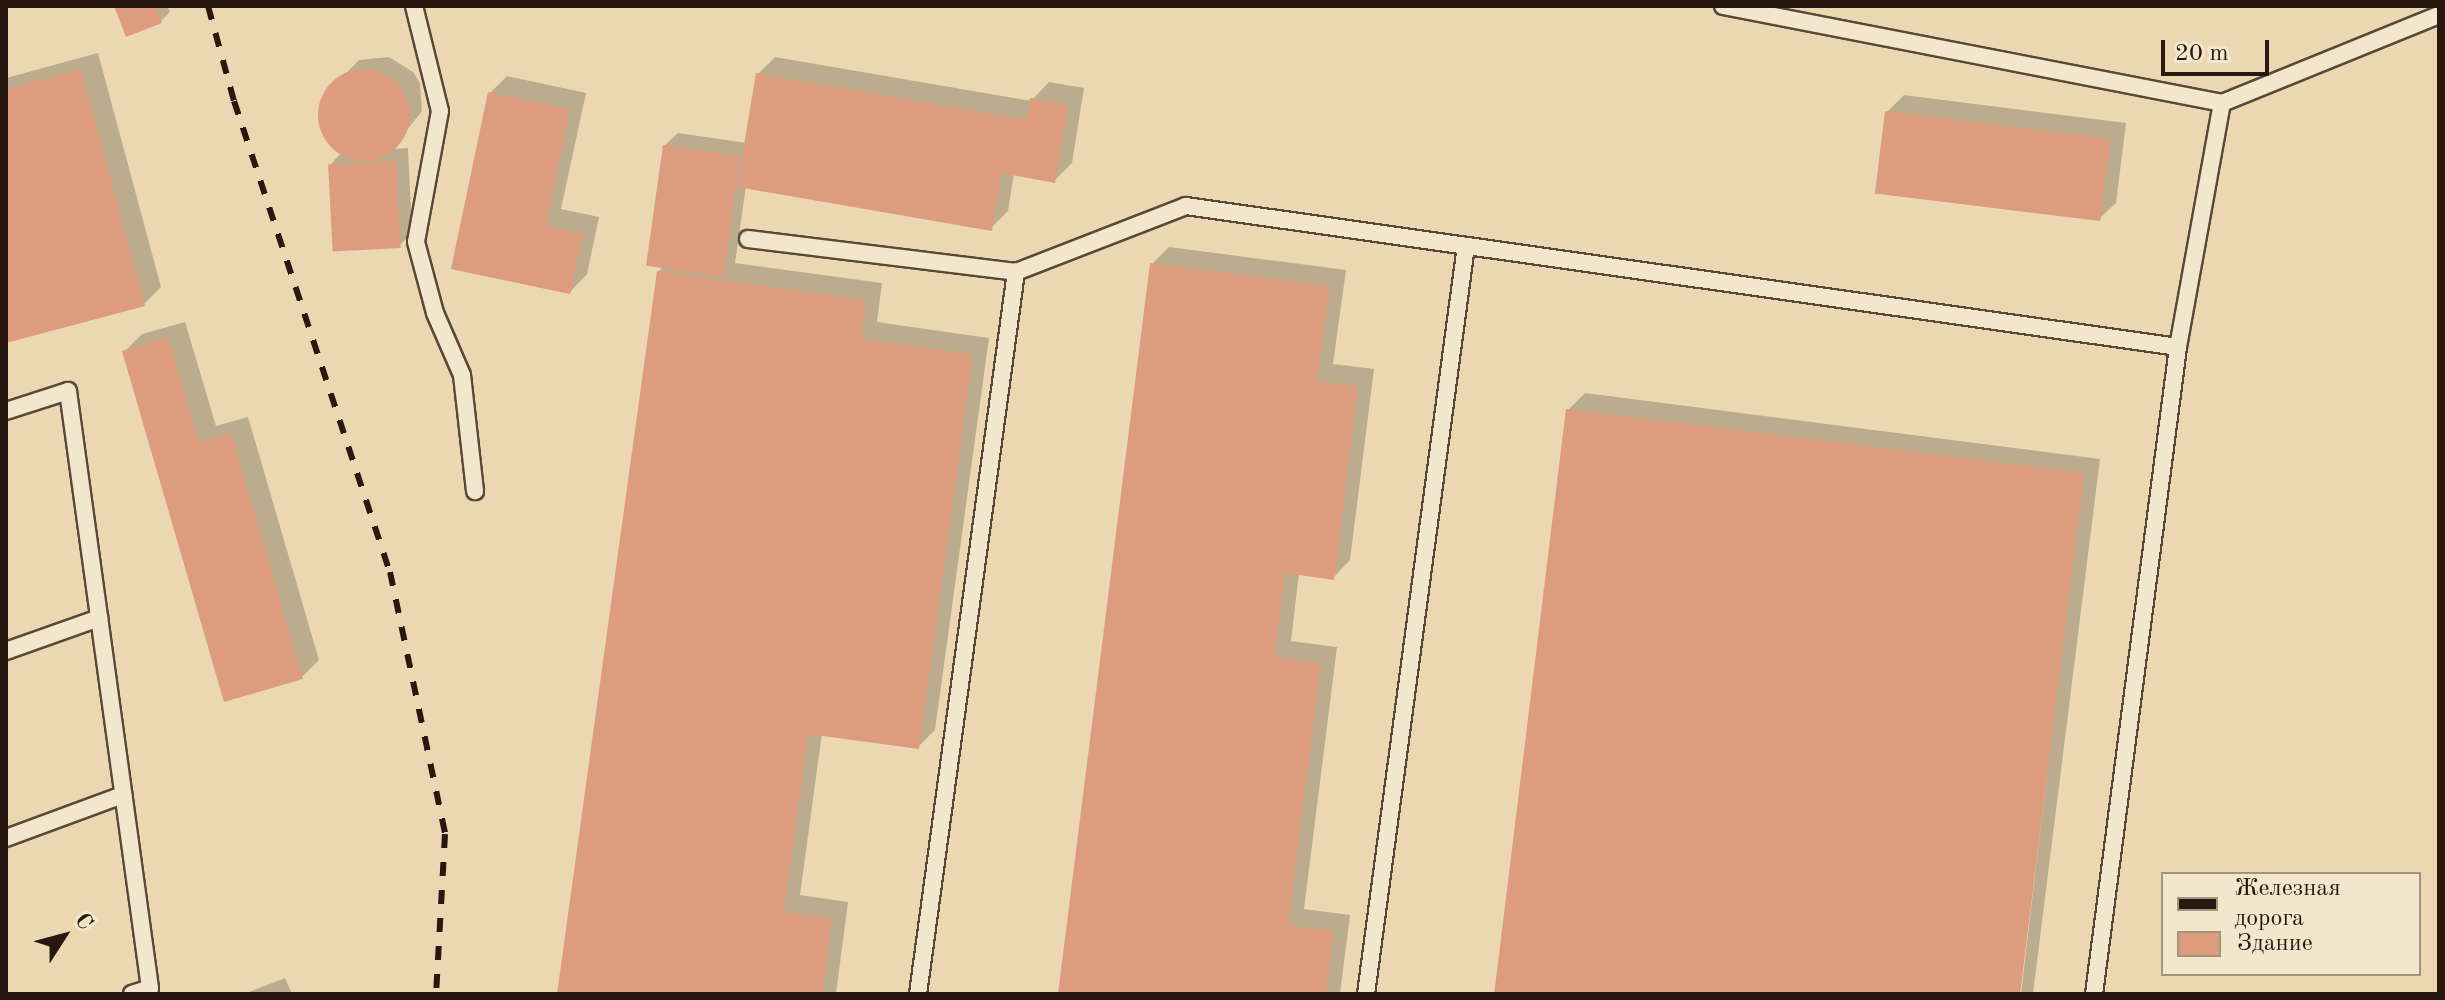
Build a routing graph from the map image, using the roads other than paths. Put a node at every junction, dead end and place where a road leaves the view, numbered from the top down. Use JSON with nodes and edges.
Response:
{"nodes":[{"id":1,"x":414,"y":6,"type":"edge"},
{"id":2,"x":1723,"y":6,"type":"edge"},
{"id":3,"x":2439,"y":15,"type":"edge"},
{"id":4,"x":2222,"y":103,"type":"junction"},
{"id":5,"x":748,"y":239,"type":"dead end"},
{"id":6,"x":1466,"y":246,"type":"junction"},
{"id":7,"x":1016,"y":272,"type":"junction"},
{"id":8,"x":2178,"y":347,"type":"junction"},
{"id":9,"x":6,"y":411,"type":"edge"},
{"id":10,"x":475,"y":491,"type":"dead end"},
{"id":11,"x":99,"y":618,"type":"junction"},
{"id":12,"x":6,"y":651,"type":"edge"},
{"id":13,"x":123,"y":795,"type":"junction"},
{"id":14,"x":6,"y":838,"type":"edge"},
{"id":15,"x":132,"y":994,"type":"edge"},
{"id":16,"x":918,"y":994,"type":"edge"},
{"id":17,"x":1366,"y":994,"type":"edge"},
{"id":18,"x":2094,"y":994,"type":"edge"}],
"edges":[{"from":1,"to":10,"type":"lane"},
{"from":2,"to":4,"type":"lane"},
{"from":3,"to":4,"type":"lane"},
{"from":4,"to":8,"type":"lane"},
{"from":5,"to":7,"type":"lane"},
{"from":6,"to":7,"type":"lane"},
{"from":6,"to":8,"type":"lane"},
{"from":6,"to":17,"type":"lane"},
{"from":7,"to":16,"type":"lane"},
{"from":8,"to":18,"type":"lane"},
{"from":9,"to":11,"type":"lane"},
{"from":11,"to":12,"type":"lane"},
{"from":11,"to":13,"type":"lane"},
{"from":13,"to":14,"type":"lane"},
{"from":13,"to":15,"type":"lane"}]}
